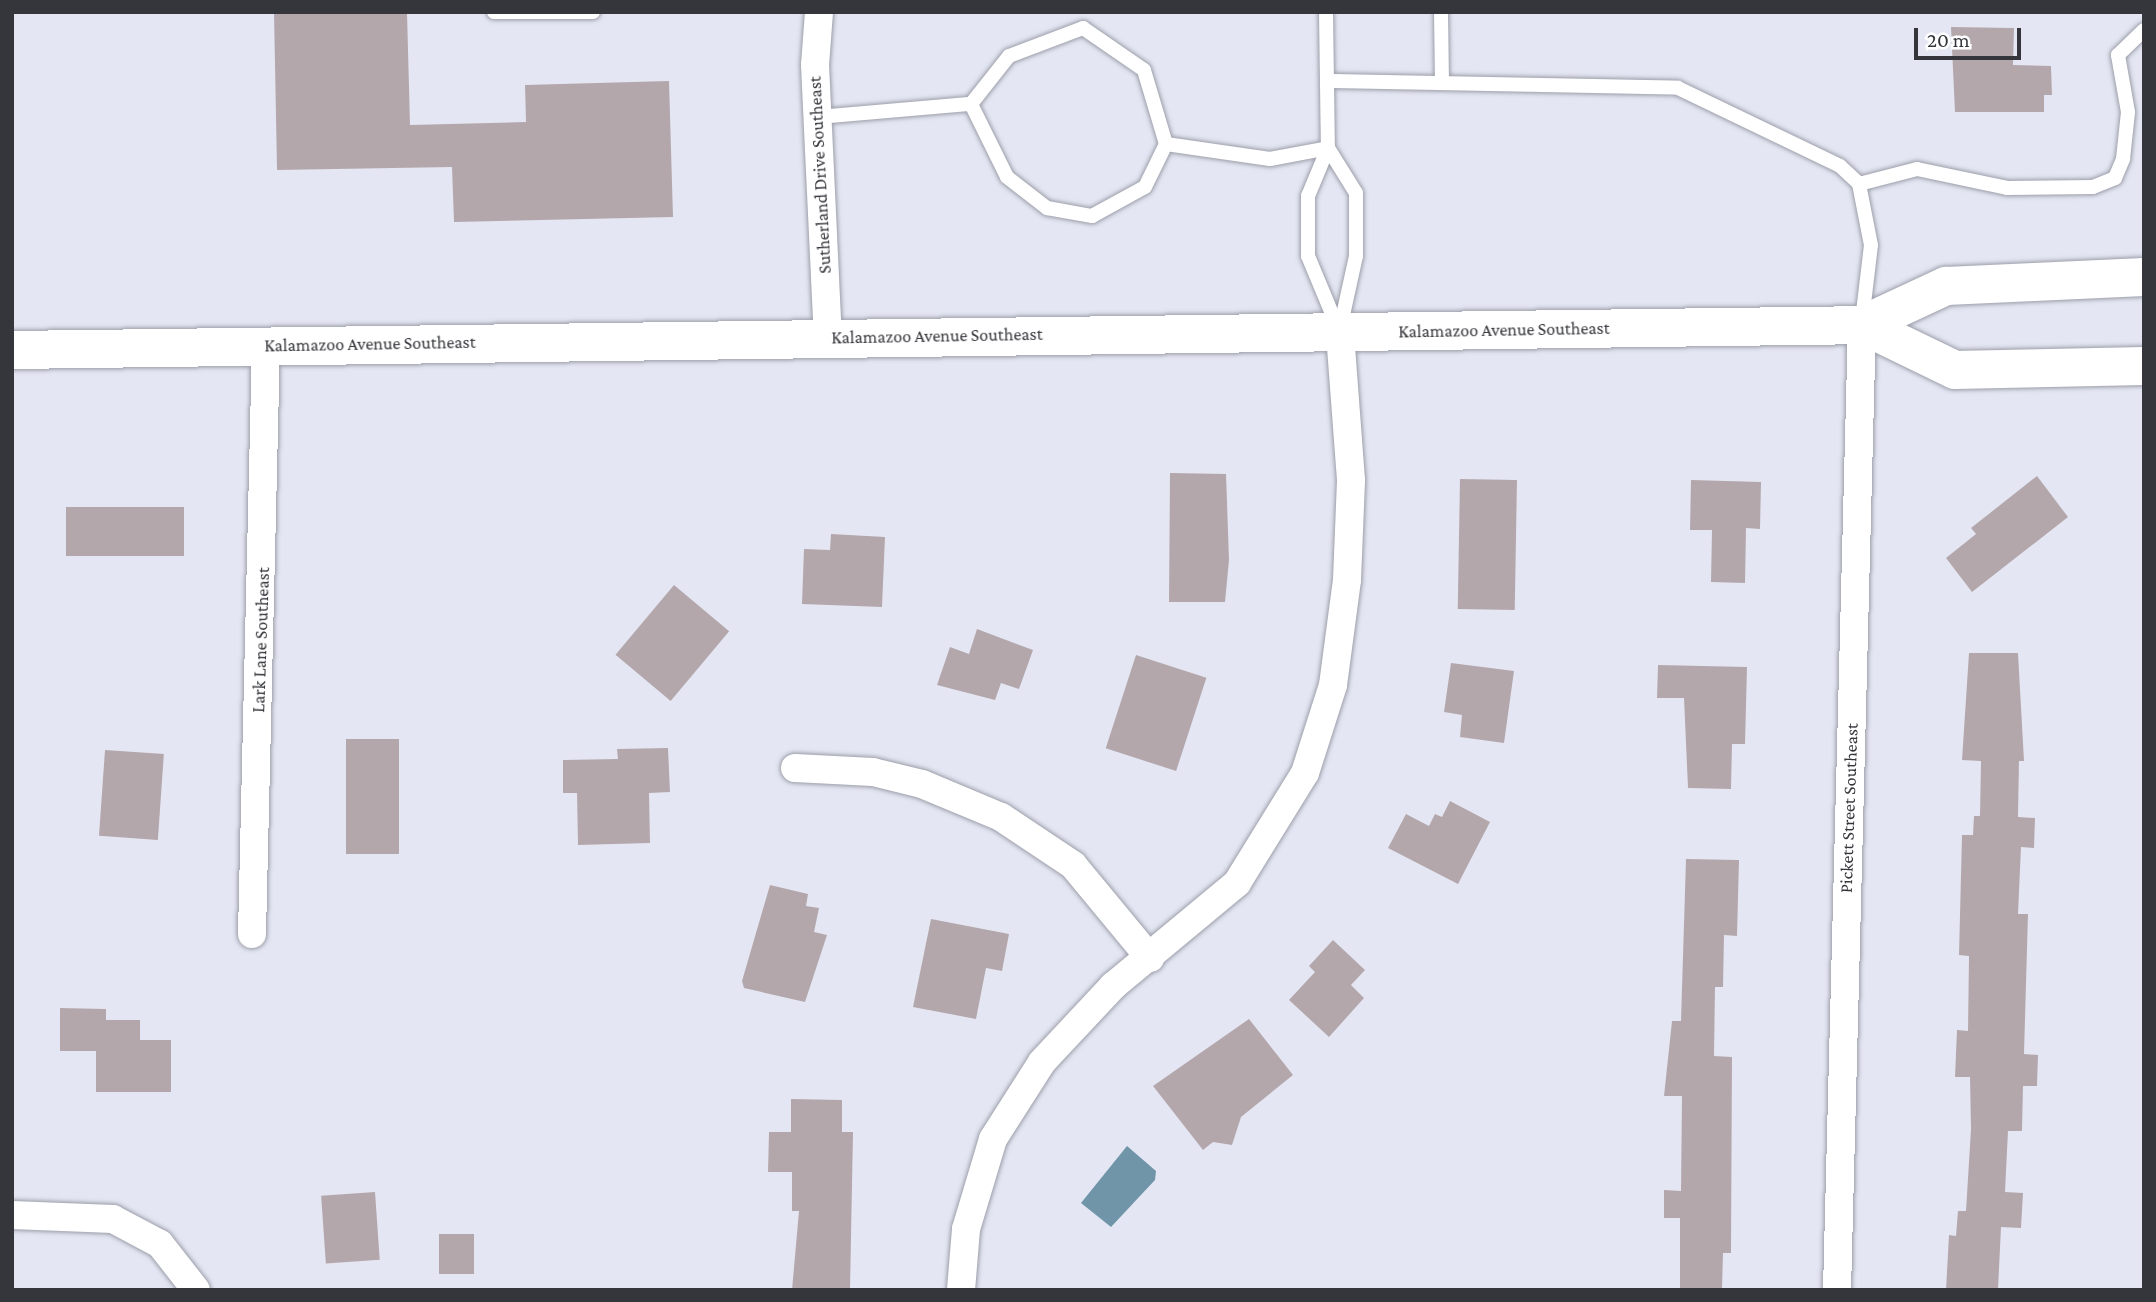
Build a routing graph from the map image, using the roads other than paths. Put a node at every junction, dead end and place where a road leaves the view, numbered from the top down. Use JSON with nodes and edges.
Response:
{"nodes":[{"id":1,"x":494,"y":12,"type":"edge"},
{"id":2,"x":593,"y":12,"type":"edge"},
{"id":3,"x":819,"y":12,"type":"edge"},
{"id":4,"x":1326,"y":12,"type":"edge"},
{"id":5,"x":1441,"y":12,"type":"edge"},
{"id":6,"x":2144,"y":30,"type":"edge"},
{"id":7,"x":1327,"y":80,"type":"junction"},
{"id":8,"x":1443,"y":82,"type":"junction"},
{"id":9,"x":971,"y":104,"type":"junction"},
{"id":10,"x":818,"y":117,"type":"junction"},
{"id":11,"x":1166,"y":144,"type":"junction"},
{"id":12,"x":1328,"y":148,"type":"junction"},
{"id":13,"x":1859,"y":184,"type":"junction"},
{"id":14,"x":2144,"y":278,"type":"edge"},
{"id":15,"x":1862,"y":326,"type":"junction"},
{"id":16,"x":1340,"y":332,"type":"junction"},
{"id":17,"x":828,"y":337,"type":"junction"},
{"id":18,"x":266,"y":346,"type":"junction"},
{"id":19,"x":12,"y":349,"type":"edge"},
{"id":20,"x":2144,"y":366,"type":"edge"},
{"id":21,"x":794,"y":768,"type":"dead end"},
{"id":22,"x":252,"y":934,"type":"dead end"},
{"id":23,"x":1150,"y":958,"type":"junction"},
{"id":24,"x":12,"y":1215,"type":"edge"},
{"id":25,"x":196,"y":1290,"type":"edge"},
{"id":26,"x":961,"y":1290,"type":"edge"},
{"id":27,"x":1837,"y":1290,"type":"edge"}],
"edges":[{"from":1,"to":2,"type":"lane"},
{"from":3,"to":10,"type":"street","name":"Sutherland Drive Southeast"},
{"from":4,"to":7,"type":"lane"},
{"from":5,"to":8,"type":"lane"},
{"from":6,"to":13,"type":"lane"},
{"from":7,"to":8,"type":"lane"},
{"from":7,"to":12,"type":"lane"},
{"from":8,"to":13,"type":"lane"},
{"from":9,"to":10,"type":"lane"},
{"from":9,"to":11,"type":"lane"},
{"from":9,"to":11,"type":"lane"},
{"from":10,"to":17,"type":"street","name":"Sutherland Drive Southeast"},
{"from":11,"to":12,"type":"lane"},
{"from":12,"to":16,"type":"lane"},
{"from":12,"to":16,"type":"lane"},
{"from":13,"to":15,"type":"lane"},
{"from":14,"to":15,"type":"main road","name":"Kalamazoo Avenue Southeast"},
{"from":15,"to":16,"type":"main road","name":"Kalamazoo Avenue Southeast"},
{"from":15,"to":20,"type":"main road","name":"Kalamazoo Avenue Southeast"},
{"from":15,"to":27,"type":"street","name":"Pickett Street Southeast"},
{"from":16,"to":17,"type":"main road","name":"Kalamazoo Avenue Southeast"},
{"from":16,"to":23,"type":"street"},
{"from":17,"to":18,"type":"main road","name":"Kalamazoo Avenue Southeast"},
{"from":18,"to":19,"type":"main road","name":"Kalamazoo Avenue Southeast"},
{"from":18,"to":22,"type":"street","name":"Lark Lane Southeast"},
{"from":21,"to":23,"type":"street"},
{"from":23,"to":26,"type":"street"},
{"from":24,"to":25,"type":"street"}]}
